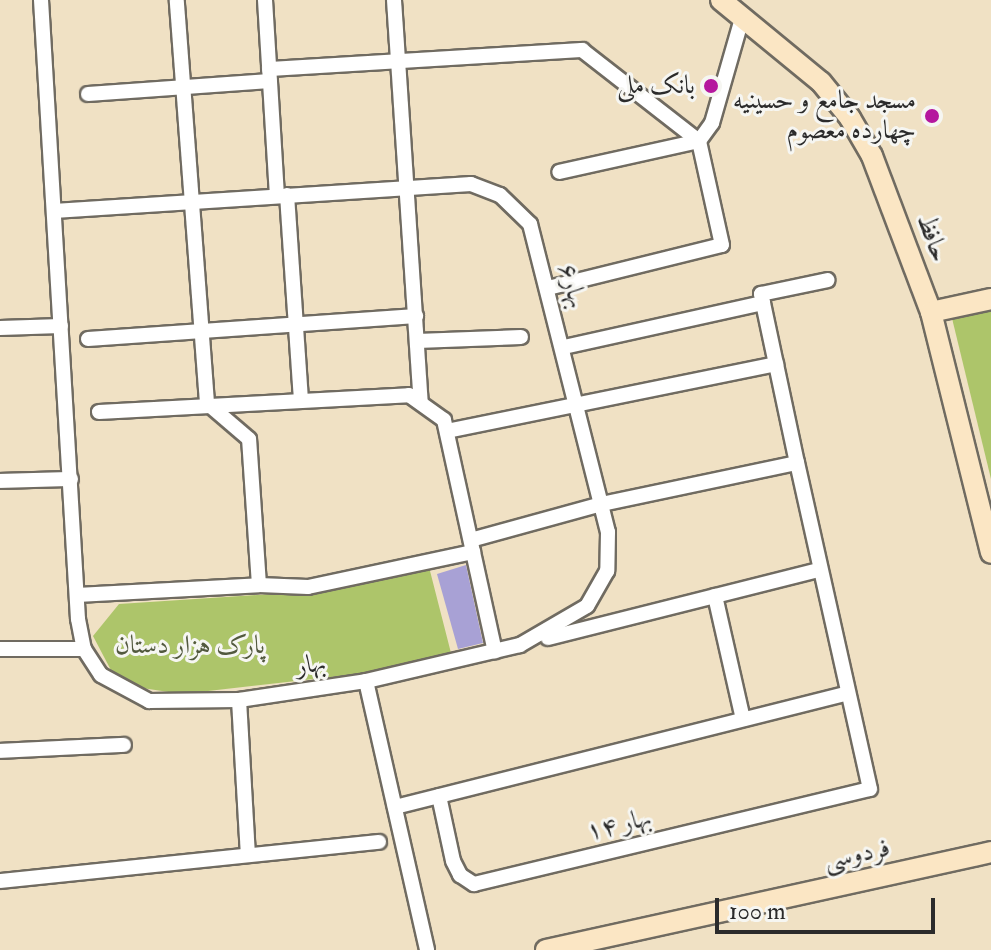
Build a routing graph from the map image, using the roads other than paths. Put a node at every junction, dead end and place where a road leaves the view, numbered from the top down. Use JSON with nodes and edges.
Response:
{"nodes":[{"id":1,"x":41,"y":0,"type":"edge"},
{"id":2,"x":177,"y":0,"type":"edge"},
{"id":3,"x":265,"y":0,"type":"edge"},
{"id":4,"x":394,"y":0,"type":"edge"},
{"id":5,"x":721,"y":0,"type":"edge"},
{"id":6,"x":743,"y":15,"type":"junction"},
{"id":7,"x":398,"y":61,"type":"junction"},
{"id":8,"x":270,"y":75,"type":"junction"},
{"id":9,"x":183,"y":87,"type":"junction"},
{"id":10,"x":88,"y":94,"type":"dead end"},
{"id":11,"x":699,"y":141,"type":"junction"},
{"id":12,"x":559,"y":172,"type":"dead end"},
{"id":13,"x":407,"y":186,"type":"junction"},
{"id":14,"x":282,"y":195,"type":"junction"},
{"id":15,"x":190,"y":202,"type":"junction"},
{"id":16,"x":54,"y":211,"type":"junction"},
{"id":17,"x":828,"y":280,"type":"dead end"},
{"id":18,"x":548,"y":288,"type":"junction"},
{"id":19,"x":991,"y":299,"type":"edge"},
{"id":20,"x":763,"y":303,"type":"junction"},
{"id":21,"x":931,"y":312,"type":"junction"},
{"id":22,"x":416,"y":316,"type":"junction"},
{"id":23,"x":61,"y":326,"type":"junction"},
{"id":24,"x":0,"y":328,"type":"edge"},
{"id":25,"x":296,"y":328,"type":"junction"},
{"id":26,"x":200,"y":332,"type":"junction"},
{"id":27,"x":521,"y":337,"type":"dead end"},
{"id":28,"x":88,"y":339,"type":"dead end"},
{"id":29,"x":417,"y":341,"type":"junction"},
{"id":30,"x":564,"y":347,"type":"junction"},
{"id":31,"x":776,"y":364,"type":"junction"},
{"id":32,"x":301,"y":400,"type":"junction"},
{"id":33,"x":421,"y":402,"type":"junction"},
{"id":34,"x":578,"y":402,"type":"junction"},
{"id":35,"x":207,"y":403,"type":"junction"},
{"id":36,"x":99,"y":412,"type":"dead end"},
{"id":37,"x":447,"y":431,"type":"junction"},
{"id":38,"x":797,"y":463,"type":"junction"},
{"id":39,"x":71,"y":479,"type":"junction"},
{"id":40,"x":0,"y":481,"type":"edge"},
{"id":41,"x":602,"y":504,"type":"junction"},
{"id":42,"x":472,"y":546,"type":"junction"},
{"id":43,"x":991,"y":553,"type":"edge"},
{"id":44,"x":819,"y":570,"type":"junction"},
{"id":45,"x":259,"y":585,"type":"junction"},
{"id":46,"x":77,"y":595,"type":"junction"},
{"id":47,"x":715,"y":596,"type":"junction"},
{"id":48,"x":520,"y":645,"type":"junction"},
{"id":49,"x":0,"y":649,"type":"edge"},
{"id":50,"x":84,"y":649,"type":"junction"},
{"id":51,"x":495,"y":651,"type":"junction"},
{"id":52,"x":366,"y":681,"type":"junction"},
{"id":53,"x":845,"y":694,"type":"junction"},
{"id":54,"x":239,"y":700,"type":"junction"},
{"id":55,"x":743,"y":719,"type":"junction"},
{"id":56,"x":124,"y":745,"type":"dead end"},
{"id":57,"x":0,"y":751,"type":"edge"},
{"id":58,"x":439,"y":796,"type":"junction"},
{"id":59,"x":395,"y":807,"type":"junction"},
{"id":60,"x":379,"y":842,"type":"dead end"},
{"id":61,"x":991,"y":852,"type":"edge"},
{"id":62,"x":248,"y":855,"type":"junction"},
{"id":63,"x":0,"y":881,"type":"edge"},
{"id":64,"x":427,"y":950,"type":"edge"},
{"id":65,"x":546,"y":950,"type":"edge"}],
"edges":[{"from":1,"to":16,"type":"street"},
{"from":2,"to":9,"type":"street"},
{"from":3,"to":8,"type":"street"},
{"from":4,"to":7,"type":"street"},
{"from":5,"to":6,"type":"main road","name":"حافظ"},
{"from":6,"to":11,"type":"street"},
{"from":6,"to":21,"type":"main road","name":"حافظ"},
{"from":7,"to":8,"type":"street"},
{"from":7,"to":11,"type":"street"},
{"from":7,"to":13,"type":"street"},
{"from":8,"to":9,"type":"street"},
{"from":8,"to":14,"type":"street"},
{"from":9,"to":10,"type":"street"},
{"from":9,"to":15,"type":"street"},
{"from":11,"to":12,"type":"street"},
{"from":11,"to":18,"type":"street"},
{"from":13,"to":14,"type":"street","name":"بهار۶"},
{"from":13,"to":18,"type":"street","name":"بهار۶"},
{"from":13,"to":22,"type":"street"},
{"from":14,"to":15,"type":"street","name":"بهار۶"},
{"from":14,"to":25,"type":"street"},
{"from":15,"to":16,"type":"street","name":"بهار۶"},
{"from":15,"to":26,"type":"street"},
{"from":16,"to":23,"type":"street"},
{"from":17,"to":20,"type":"street"},
{"from":18,"to":30,"type":"street","name":"بهار۶"},
{"from":19,"to":21,"type":"main road"},
{"from":20,"to":30,"type":"street"},
{"from":20,"to":31,"type":"street"},
{"from":21,"to":43,"type":"main road","name":"حافظ"},
{"from":22,"to":25,"type":"street"},
{"from":22,"to":29,"type":"street"},
{"from":23,"to":24,"type":"street"},
{"from":23,"to":39,"type":"street"},
{"from":25,"to":26,"type":"street"},
{"from":25,"to":32,"type":"street"},
{"from":26,"to":28,"type":"street"},
{"from":26,"to":35,"type":"street"},
{"from":27,"to":29,"type":"street"},
{"from":29,"to":33,"type":"street"},
{"from":30,"to":34,"type":"street","name":"بهار۶"},
{"from":31,"to":34,"type":"street"},
{"from":31,"to":38,"type":"street"},
{"from":32,"to":33,"type":"street"},
{"from":32,"to":35,"type":"street"},
{"from":33,"to":37,"type":"street"},
{"from":34,"to":37,"type":"street"},
{"from":34,"to":41,"type":"street","name":"بهار۶"},
{"from":35,"to":36,"type":"street"},
{"from":35,"to":45,"type":"street"},
{"from":37,"to":42,"type":"street"},
{"from":38,"to":41,"type":"street"},
{"from":38,"to":44,"type":"street"},
{"from":39,"to":40,"type":"street"},
{"from":39,"to":46,"type":"street"},
{"from":41,"to":42,"type":"street"},
{"from":41,"to":48,"type":"street","name":"بهار۶"},
{"from":42,"to":45,"type":"street"},
{"from":42,"to":51,"type":"street"},
{"from":44,"to":47,"type":"street"},
{"from":44,"to":53,"type":"street"},
{"from":45,"to":46,"type":"street"},
{"from":46,"to":50,"type":"street"},
{"from":47,"to":48,"type":"street"},
{"from":47,"to":55,"type":"street"},
{"from":48,"to":51,"type":"street","name":"بهار۶"},
{"from":49,"to":50,"type":"street"},
{"from":50,"to":54,"type":"street","name":"بهار"},
{"from":51,"to":52,"type":"street","name":"بهار۶"},
{"from":52,"to":54,"type":"street","name":"بهار"},
{"from":52,"to":59,"type":"street","name":"بهار"},
{"from":53,"to":55,"type":"street"},
{"from":53,"to":58,"type":"street","name":"بهار ۱۴"},
{"from":54,"to":62,"type":"street"},
{"from":55,"to":58,"type":"street"},
{"from":56,"to":57,"type":"street"},
{"from":58,"to":59,"type":"street"},
{"from":59,"to":64,"type":"street","name":"بهار"},
{"from":60,"to":62,"type":"street"},
{"from":61,"to":65,"type":"main road","name":"فردوسی"},
{"from":62,"to":63,"type":"street"}]}
